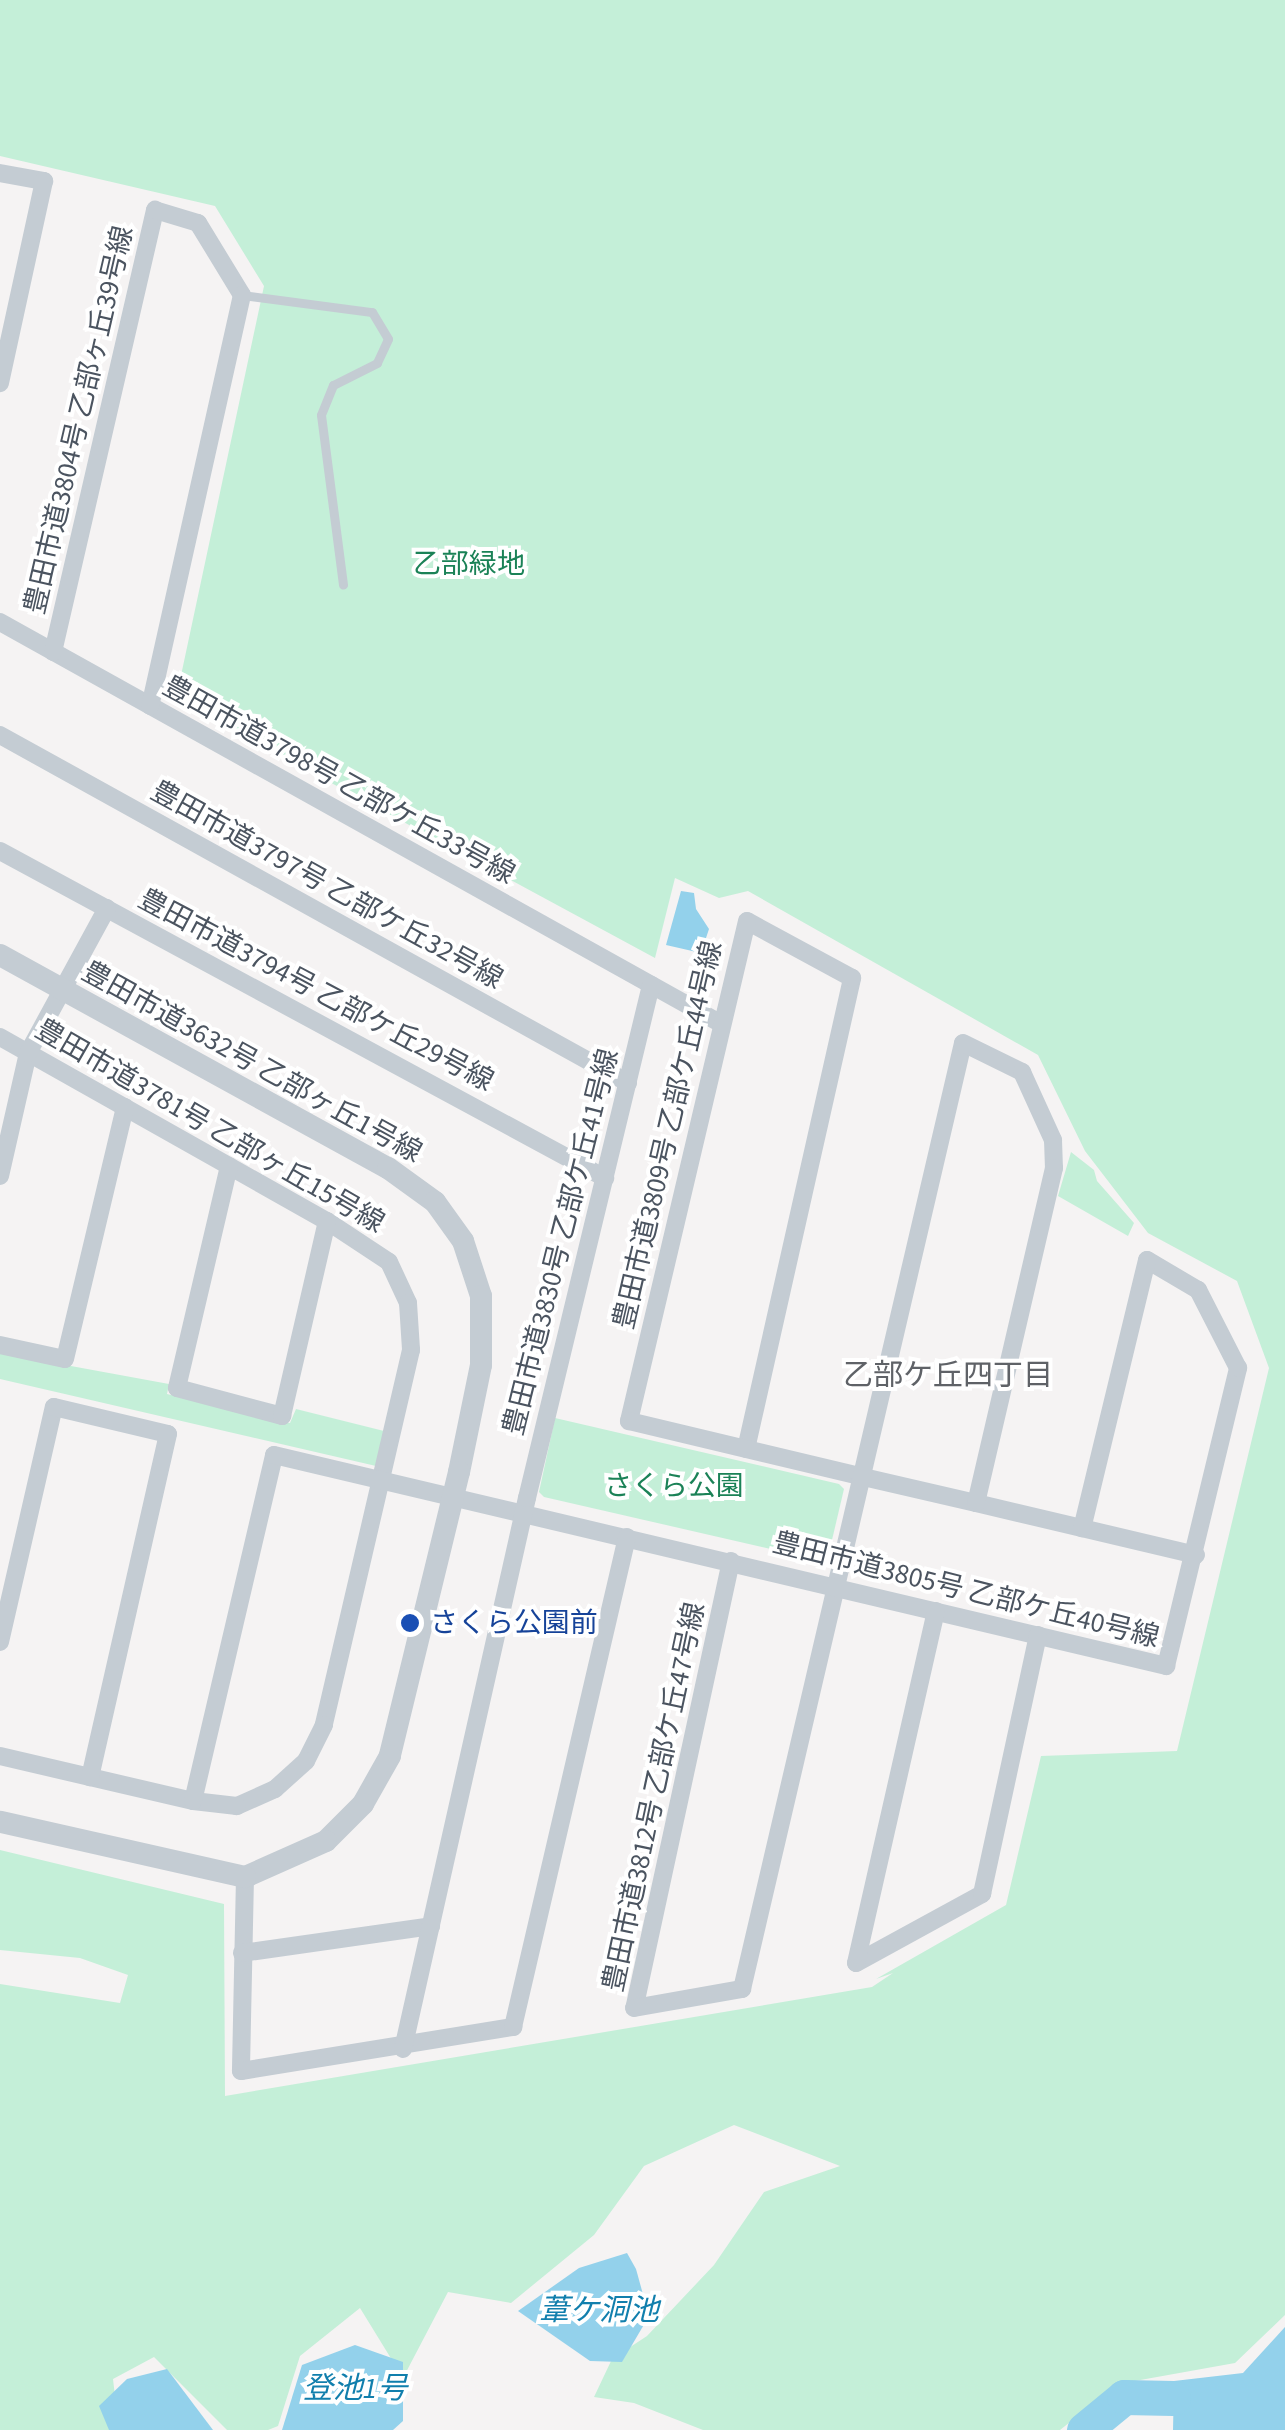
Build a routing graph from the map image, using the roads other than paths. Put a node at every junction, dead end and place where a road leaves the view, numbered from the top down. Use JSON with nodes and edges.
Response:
{"nodes":[{"id":1,"x":0,"y":173,"type":"edge"},
{"id":2,"x":242,"y":295,"type":"junction"},
{"id":3,"x":0,"y":383,"type":"edge"},
{"id":4,"x":342,"y":585,"type":"dead end"},
{"id":5,"x":0,"y":622,"type":"edge"},
{"id":6,"x":54,"y":652,"type":"junction"},
{"id":7,"x":150,"y":706,"type":"junction"},
{"id":8,"x":0,"y":735,"type":"edge"},
{"id":9,"x":0,"y":851,"type":"edge"},
{"id":10,"x":107,"y":908,"type":"junction"},
{"id":11,"x":0,"y":955,"type":"edge"},
{"id":12,"x":652,"y":985,"type":"junction"},
{"id":13,"x":62,"y":989,"type":"junction"},
{"id":14,"x":720,"y":1023,"type":"junction"},
{"id":15,"x":0,"y":1037,"type":"edge"},
{"id":16,"x":28,"y":1053,"type":"junction"},
{"id":17,"x":628,"y":1083,"type":"junction"},
{"id":18,"x":124,"y":1107,"type":"junction"},
{"id":19,"x":229,"y":1166,"type":"junction"},
{"id":20,"x":0,"y":1176,"type":"edge"},
{"id":21,"x":605,"y":1178,"type":"junction"},
{"id":22,"x":326,"y":1221,"type":"junction"},
{"id":23,"x":0,"y":1345,"type":"edge"},
{"id":24,"x":746,"y":1449,"type":"junction"},
{"id":25,"x":859,"y":1476,"type":"junction"},
{"id":26,"x":384,"y":1479,"type":"junction"},
{"id":27,"x":456,"y":1483,"type":"junction"},
{"id":28,"x":976,"y":1503,"type":"junction"},
{"id":29,"x":524,"y":1512,"type":"junction"},
{"id":30,"x":1082,"y":1528,"type":"junction"},
{"id":31,"x":627,"y":1536,"type":"junction"},
{"id":32,"x":1196,"y":1555,"type":"junction"},
{"id":33,"x":730,"y":1562,"type":"junction"},
{"id":34,"x":834,"y":1586,"type":"junction"},
{"id":35,"x":936,"y":1611,"type":"junction"},
{"id":36,"x":1038,"y":1635,"type":"junction"},
{"id":37,"x":0,"y":1642,"type":"edge"},
{"id":38,"x":0,"y":1756,"type":"edge"},
{"id":39,"x":90,"y":1777,"type":"junction"},
{"id":40,"x":193,"y":1800,"type":"junction"},
{"id":41,"x":0,"y":1822,"type":"edge"},
{"id":42,"x":245,"y":1877,"type":"junction"},
{"id":43,"x":430,"y":1926,"type":"junction"},
{"id":44,"x":242,"y":1954,"type":"junction"},
{"id":45,"x":403,"y":2048,"type":"junction"}],
"edges":[{"from":1,"to":3,"type":"street"},
{"from":2,"to":4,"type":"lane"},
{"from":2,"to":6,"type":"street","name":"豊田市道3804号 乙部ヶ丘39号線"},
{"from":2,"to":7,"type":"street"},
{"from":5,"to":6,"type":"street","name":"豊田市道3798号 乙部ケ丘33号線"},
{"from":6,"to":7,"type":"street","name":"豊田市道3798号 乙部ケ丘33号線"},
{"from":7,"to":12,"type":"street","name":"豊田市道3798号 乙部ケ丘33号線"},
{"from":8,"to":17,"type":"street","name":"豊田市道3797号 乙部ケ丘32号線"},
{"from":9,"to":10,"type":"street","name":"豊田市道3794号 乙部ケ丘29号線"},
{"from":10,"to":13,"type":"street"},
{"from":10,"to":21,"type":"street","name":"豊田市道3794号 乙部ケ丘29号線"},
{"from":11,"to":13,"type":"street","name":"豊田市道3632号 乙部ヶ丘1号線"},
{"from":12,"to":14,"type":"street","name":"豊田市道3798号 乙部ケ丘33号線"},
{"from":12,"to":17,"type":"street","name":"豊田市道3830号 乙部ケ丘41号線"},
{"from":13,"to":16,"type":"street"},
{"from":13,"to":27,"type":"street","name":"豊田市道3632号 乙部ヶ丘1号線"},
{"from":14,"to":24,"type":"street","name":"豊田市道3809号 乙部ケ丘44号線"},
{"from":14,"to":24,"type":"street","name":"豊田市道3809号 乙部ケ丘44号線"},
{"from":15,"to":16,"type":"street","name":"豊田市道3781号 乙部ヶ丘15号線"},
{"from":16,"to":18,"type":"street","name":"豊田市道3781号 乙部ヶ丘15号線"},
{"from":16,"to":20,"type":"street"},
{"from":17,"to":21,"type":"street","name":"豊田市道3830号 乙部ケ丘41号線"},
{"from":18,"to":19,"type":"street","name":"豊田市道3781号 乙部ヶ丘15号線"},
{"from":18,"to":23,"type":"street"},
{"from":19,"to":22,"type":"street","name":"豊田市道3781号 乙部ヶ丘15号線"},
{"from":19,"to":22,"type":"street"},
{"from":21,"to":29,"type":"street","name":"豊田市道3830号 乙部ケ丘41号線"},
{"from":22,"to":26,"type":"street","name":"豊田市道3781号 乙部ヶ丘15号線"},
{"from":24,"to":25,"type":"street"},
{"from":25,"to":28,"type":"street"},
{"from":25,"to":28,"type":"street"},
{"from":25,"to":34,"type":"street"},
{"from":26,"to":27,"type":"street","name":"豊田市道3805号 乙部ケ丘40号線"},
{"from":26,"to":40,"type":"street","name":"豊田市道3781号 乙部ヶ丘15号線"},
{"from":26,"to":40,"type":"street","name":"豊田市道3805号 乙部ケ丘40号線"},
{"from":27,"to":29,"type":"street","name":"豊田市道3805号 乙部ケ丘40号線"},
{"from":27,"to":42,"type":"street","name":"豊田市道3632号 乙部ヶ丘1号線"},
{"from":28,"to":30,"type":"street"},
{"from":29,"to":31,"type":"street","name":"豊田市道3805号 乙部ケ丘40号線"},
{"from":29,"to":43,"type":"street","name":"豊田市道3830号 乙部ケ丘41号線"},
{"from":30,"to":32,"type":"street"},
{"from":30,"to":32,"type":"street","name":"豊田市道3805号 乙部ケ丘40号線"},
{"from":31,"to":33,"type":"street","name":"豊田市道3805号 乙部ケ丘40号線"},
{"from":31,"to":45,"type":"street"},
{"from":32,"to":36,"type":"street","name":"豊田市道3805号 乙部ケ丘40号線"},
{"from":33,"to":34,"type":"street","name":"豊田市道3805号 乙部ケ丘40号線"},
{"from":33,"to":34,"type":"street","name":"豊田市道3812号 乙部ケ丘47号線"},
{"from":34,"to":35,"type":"street","name":"豊田市道3805号 乙部ケ丘40号線"},
{"from":35,"to":36,"type":"street","name":"豊田市道3805号 乙部ケ丘40号線"},
{"from":35,"to":36,"type":"street"},
{"from":37,"to":39,"type":"street"},
{"from":38,"to":39,"type":"street","name":"豊田市道3781号 乙部ヶ丘15号線"},
{"from":39,"to":40,"type":"street","name":"豊田市道3781号 乙部ヶ丘15号線"},
{"from":41,"to":42,"type":"street"},
{"from":42,"to":44,"type":"street"},
{"from":43,"to":44,"type":"street"},
{"from":43,"to":45,"type":"street","name":"豊田市道3830号 乙部ケ丘41号線"},
{"from":44,"to":45,"type":"street"}]}
